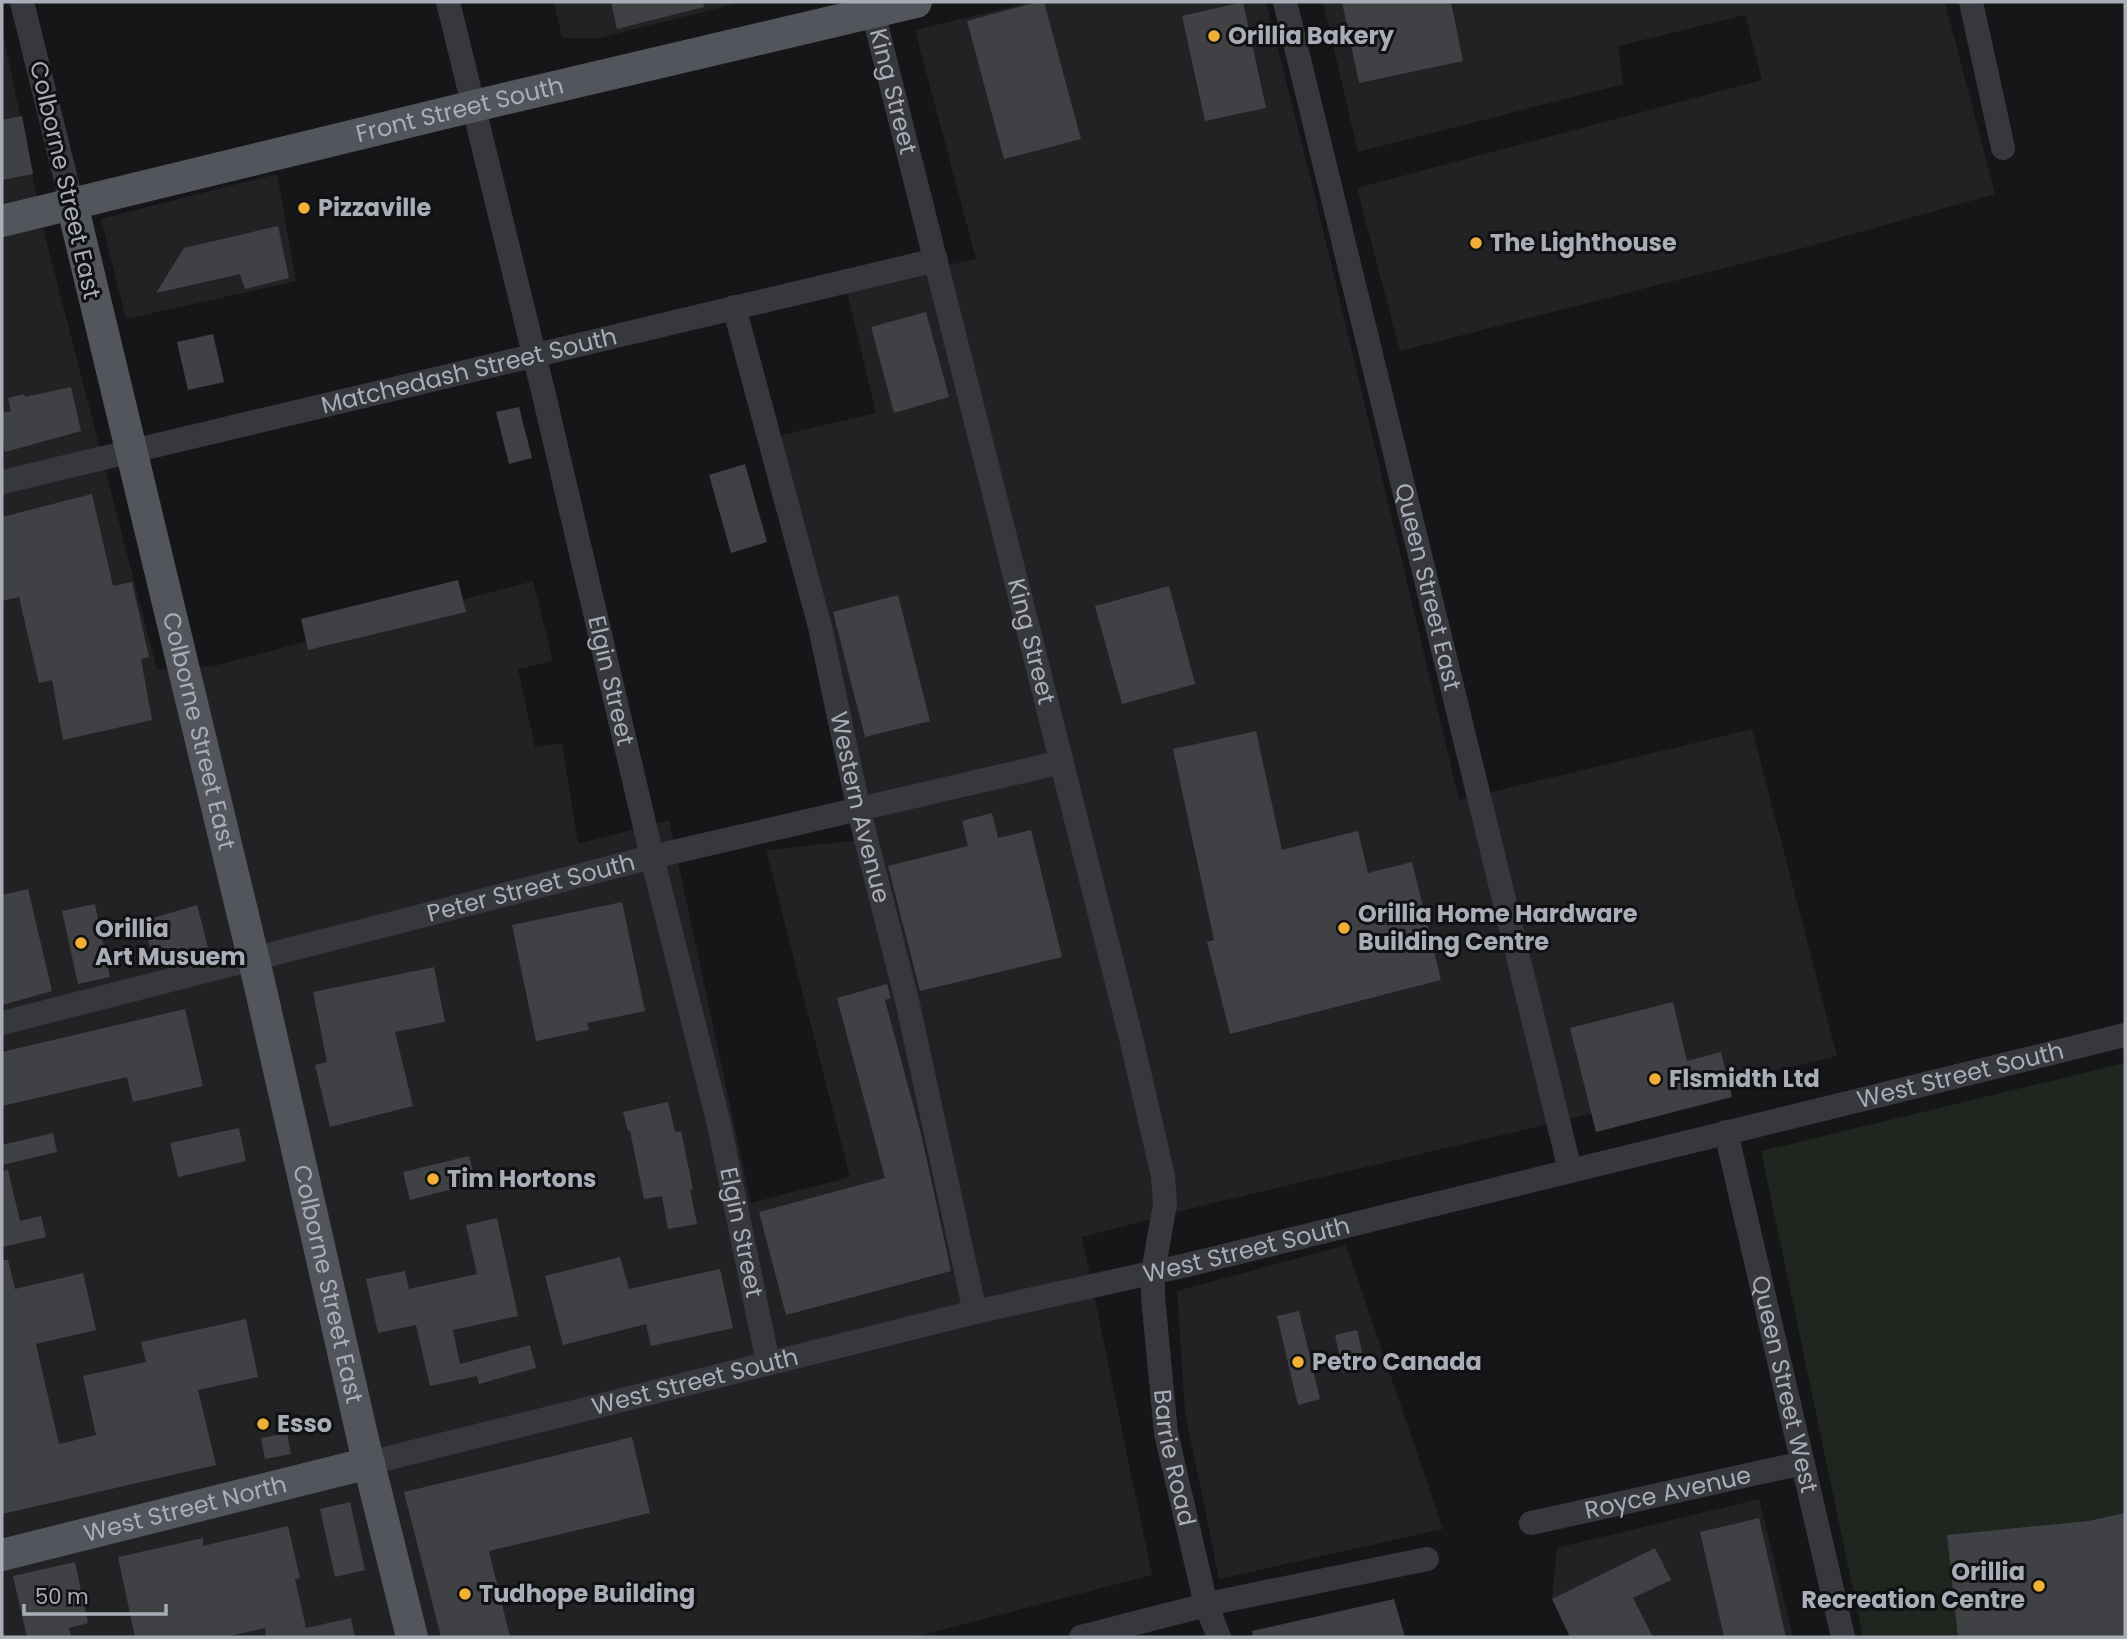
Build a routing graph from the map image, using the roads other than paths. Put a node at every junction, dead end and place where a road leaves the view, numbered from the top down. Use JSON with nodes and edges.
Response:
{"nodes":[{"id":1,"x":448,"y":2,"type":"edge"},
{"id":2,"x":916,"y":2,"type":"edge"},
{"id":3,"x":1285,"y":2,"type":"edge"},
{"id":4,"x":1971,"y":2,"type":"edge"},
{"id":5,"x":27,"y":3,"type":"edge"},
{"id":6,"x":873,"y":12,"type":"junction"},
{"id":7,"x":474,"y":106,"type":"junction"},
{"id":8,"x":2003,"y":148,"type":"dead end"},
{"id":9,"x":72,"y":204,"type":"junction"},
{"id":10,"x":2,"y":221,"type":"edge"},
{"id":11,"x":936,"y":260,"type":"junction"},
{"id":12,"x":734,"y":307,"type":"junction"},
{"id":13,"x":534,"y":355,"type":"junction"},
{"id":14,"x":131,"y":453,"type":"junction"},
{"id":15,"x":2,"y":482,"type":"edge"},
{"id":16,"x":1062,"y":762,"type":"junction"},
{"id":17,"x":859,"y":811,"type":"junction"},
{"id":18,"x":652,"y":857,"type":"junction"},
{"id":19,"x":253,"y":960,"type":"junction"},
{"id":20,"x":2,"y":1023,"type":"edge"},
{"id":21,"x":2125,"y":1035,"type":"edge"},
{"id":22,"x":1726,"y":1132,"type":"junction"},
{"id":23,"x":1570,"y":1170,"type":"junction"},
{"id":24,"x":1153,"y":1272,"type":"junction"},
{"id":25,"x":975,"y":1312,"type":"junction"},
{"id":26,"x":768,"y":1363,"type":"junction"},
{"id":27,"x":369,"y":1463,"type":"junction"},
{"id":28,"x":1803,"y":1463,"type":"junction"},
{"id":29,"x":1531,"y":1522,"type":"dead end"},
{"id":30,"x":2,"y":1555,"type":"edge"},
{"id":31,"x":1427,"y":1559,"type":"dead end"},
{"id":32,"x":1206,"y":1605,"type":"junction"},
{"id":33,"x":412,"y":1637,"type":"edge"},
{"id":34,"x":1081,"y":1637,"type":"edge"},
{"id":35,"x":1219,"y":1637,"type":"edge"},
{"id":36,"x":1843,"y":1637,"type":"edge"}],
"edges":[{"from":1,"to":7,"type":"street","name":"Elgin Street"},
{"from":2,"to":6,"type":"main road","name":"Front Street South"},
{"from":3,"to":23,"type":"street","name":"Queen Street East"},
{"from":4,"to":8,"type":"street"},
{"from":5,"to":9,"type":"street","name":"Colborne Street East"},
{"from":6,"to":7,"type":"main road","name":"Front Street South"},
{"from":6,"to":11,"type":"street","name":"King Street"},
{"from":7,"to":9,"type":"main road","name":"Front Street South"},
{"from":7,"to":13,"type":"street","name":"Elgin Street"},
{"from":9,"to":10,"type":"main road","name":"Front Street South"},
{"from":9,"to":14,"type":"main road","name":"Colborne Street East"},
{"from":11,"to":12,"type":"street","name":"Matchedash Street South"},
{"from":11,"to":16,"type":"street","name":"King Street"},
{"from":12,"to":13,"type":"street","name":"Matchedash Street South"},
{"from":12,"to":17,"type":"street","name":"Western Avenue"},
{"from":13,"to":14,"type":"street","name":"Matchedash Street South"},
{"from":13,"to":18,"type":"street","name":"Elgin Street"},
{"from":14,"to":15,"type":"street","name":"Matchedash Street South"},
{"from":14,"to":19,"type":"main road","name":"Colborne Street East"},
{"from":16,"to":17,"type":"street","name":"Peter Street South"},
{"from":16,"to":24,"type":"street","name":"King Street"},
{"from":17,"to":18,"type":"street","name":"Peter Street South"},
{"from":17,"to":25,"type":"street","name":"Western Avenue"},
{"from":18,"to":19,"type":"street","name":"Peter Street South"},
{"from":18,"to":26,"type":"street","name":"Elgin Street"},
{"from":19,"to":20,"type":"street","name":"Peter Street South"},
{"from":19,"to":27,"type":"main road","name":"Colborne Street East"},
{"from":21,"to":22,"type":"street","name":"West Street South"},
{"from":22,"to":23,"type":"street","name":"West Street South"},
{"from":22,"to":28,"type":"street","name":"Queen Street West"},
{"from":23,"to":24,"type":"street","name":"West Street South"},
{"from":24,"to":25,"type":"street","name":"West Street South"},
{"from":24,"to":32,"type":"street","name":"Barrie Road"},
{"from":25,"to":26,"type":"street","name":"West Street South"},
{"from":26,"to":27,"type":"street","name":"West Street South"},
{"from":27,"to":30,"type":"main road","name":"West Street North"},
{"from":27,"to":33,"type":"main road","name":"Colborne Street East"},
{"from":28,"to":29,"type":"street","name":"Royce Avenue"},
{"from":28,"to":36,"type":"street","name":"Queen Street West"},
{"from":31,"to":32,"type":"street"},
{"from":32,"to":34,"type":"street"},
{"from":32,"to":35,"type":"street","name":"Barrie Road"}]}
